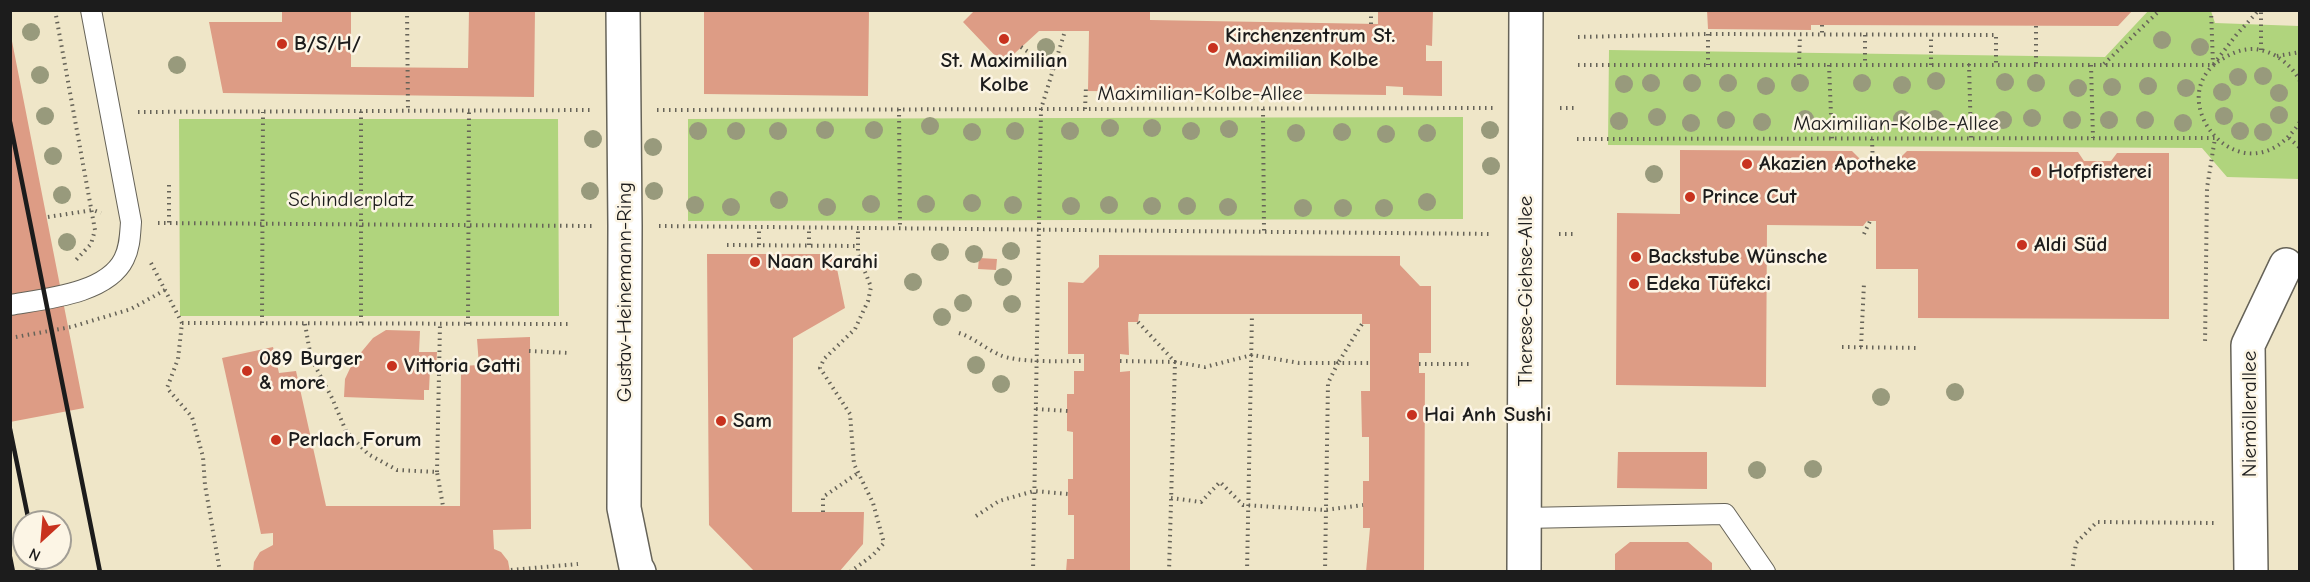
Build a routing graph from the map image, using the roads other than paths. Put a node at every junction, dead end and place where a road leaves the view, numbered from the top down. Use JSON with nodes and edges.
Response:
{"nodes":[{"id":1,"x":91,"y":10,"type":"edge"},
{"id":2,"x":623,"y":10,"type":"edge"},
{"id":3,"x":1526,"y":10,"type":"edge"},
{"id":4,"x":2286,"y":265,"type":"dead end"},
{"id":5,"x":10,"y":305,"type":"edge"},
{"id":6,"x":1524,"y":518,"type":"junction"},
{"id":7,"x":639,"y":572,"type":"edge"},
{"id":8,"x":1524,"y":572,"type":"edge"},
{"id":9,"x":1765,"y":572,"type":"edge"},
{"id":10,"x":2251,"y":572,"type":"edge"}],
"edges":[{"from":1,"to":5,"type":"lane"},
{"from":2,"to":7,"type":"street","name":"Gustav-Heinemann-Ring"},
{"from":3,"to":6,"type":"street","name":"Therese-Giehse-Allee"},
{"from":4,"to":10,"type":"street","name":"Niemöllerallee"},
{"from":6,"to":8,"type":"street","name":"Therese-Giehse-Allee"},
{"from":6,"to":9,"type":"lane"}]}
